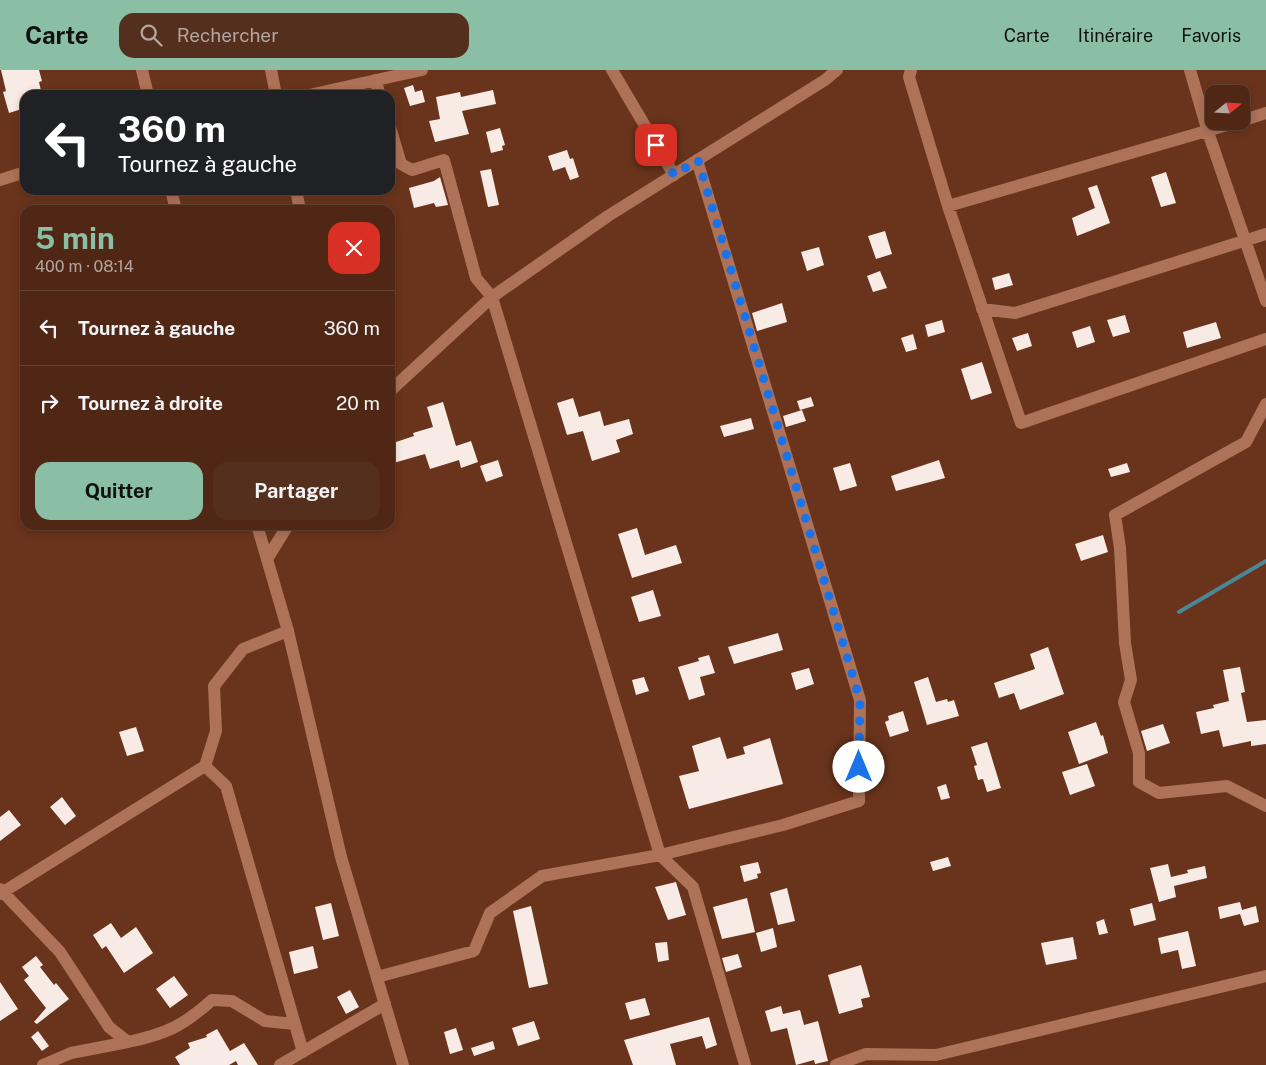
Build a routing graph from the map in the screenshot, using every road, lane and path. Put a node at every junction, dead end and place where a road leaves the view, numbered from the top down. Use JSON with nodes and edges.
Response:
{"nodes":[{"id":1,"x":142,"y":70,"type":"edge"},
{"id":2,"x":271,"y":70,"type":"edge"},
{"id":3,"x":422,"y":70,"type":"edge"},
{"id":4,"x":612,"y":70,"type":"edge"},
{"id":5,"x":837,"y":70,"type":"edge"},
{"id":6,"x":911,"y":70,"type":"edge"},
{"id":7,"x":1190,"y":70,"type":"edge"},
{"id":8,"x":376,"y":80,"type":"junction"},
{"id":9,"x":147,"y":90,"type":"edge"},
{"id":10,"x":275,"y":90,"type":"edge"},
{"id":11,"x":331,"y":90,"type":"edge"},
{"id":12,"x":379,"y":90,"type":"edge"},
{"id":13,"x":1266,"y":113,"type":"edge"},
{"id":14,"x":1250,"y":118,"type":"edge"},
{"id":15,"x":1214,"y":130,"type":"edge"},
{"id":16,"x":1208,"y":132,"type":"junction"},
{"id":17,"x":395,"y":144,"type":"edge"},
{"id":18,"x":698,"y":160,"type":"junction"},
{"id":19,"x":20,"y":174,"type":"edge"},
{"id":20,"x":674,"y":175,"type":"junction"},
{"id":21,"x":0,"y":180,"type":"edge"},
{"id":22,"x":948,"y":206,"type":"junction"},
{"id":23,"x":1266,"y":234,"type":"edge"},
{"id":24,"x":1245,"y":240,"type":"junction"},
{"id":25,"x":492,"y":297,"type":"junction"},
{"id":26,"x":1266,"y":301,"type":"edge"},
{"id":27,"x":982,"y":309,"type":"junction"},
{"id":28,"x":1266,"y":339,"type":"edge"},
{"id":29,"x":395,"y":386,"type":"edge"},
{"id":30,"x":1266,"y":404,"type":"edge"},
{"id":31,"x":259,"y":530,"type":"edge"},
{"id":32,"x":285,"y":530,"type":"edge"},
{"id":33,"x":267,"y":558,"type":"junction"},
{"id":34,"x":288,"y":631,"type":"junction"},
{"id":35,"x":205,"y":766,"type":"junction"},
{"id":36,"x":1266,"y":806,"type":"edge"},
{"id":37,"x":660,"y":855,"type":"junction"},
{"id":38,"x":1,"y":892,"type":"edge"},
{"id":39,"x":1266,"y":976,"type":"edge"},
{"id":40,"x":377,"y":978,"type":"junction"},
{"id":41,"x":385,"y":1004,"type":"junction"},
{"id":42,"x":295,"y":1024,"type":"junction"},
{"id":43,"x":128,"y":1042,"type":"junction"},
{"id":44,"x":303,"y":1052,"type":"junction"},
{"id":45,"x":938,"y":1060,"type":"edge"},
{"id":46,"x":42,"y":1065,"type":"edge"},
{"id":47,"x":280,"y":1065,"type":"edge"},
{"id":48,"x":403,"y":1065,"type":"edge"},
{"id":49,"x":745,"y":1065,"type":"edge"},
{"id":50,"x":836,"y":1065,"type":"edge"}],
"edges":[{"from":1,"to":9,"type":"street"},
{"from":2,"to":10,"type":"street"},
{"from":3,"to":8,"type":"street"},
{"from":4,"to":20,"type":"street"},
{"from":5,"to":18,"type":"street"},
{"from":6,"to":22,"type":"street"},
{"from":7,"to":16,"type":"street"},
{"from":8,"to":11,"type":"street"},
{"from":8,"to":12,"type":"street"},
{"from":13,"to":14,"type":"street"},
{"from":15,"to":16,"type":"street"},
{"from":16,"to":22,"type":"street"},
{"from":16,"to":24,"type":"street"},
{"from":17,"to":25,"type":"street"},
{"from":18,"to":20,"type":"street"},
{"from":18,"to":37,"type":"street"},
{"from":19,"to":21,"type":"street"},
{"from":20,"to":25,"type":"street"},
{"from":22,"to":27,"type":"street"},
{"from":23,"to":24,"type":"street"},
{"from":24,"to":26,"type":"street"},
{"from":24,"to":27,"type":"street"},
{"from":25,"to":29,"type":"street"},
{"from":25,"to":37,"type":"street"},
{"from":27,"to":28,"type":"street"},
{"from":30,"to":36,"type":"street"},
{"from":31,"to":33,"type":"street"},
{"from":32,"to":33,"type":"street"},
{"from":33,"to":34,"type":"street"},
{"from":34,"to":35,"type":"street"},
{"from":34,"to":40,"type":"street"},
{"from":35,"to":38,"type":"street"},
{"from":35,"to":42,"type":"street"},
{"from":37,"to":40,"type":"street"},
{"from":37,"to":49,"type":"street"},
{"from":38,"to":43,"type":"street"},
{"from":39,"to":45,"type":"street"},
{"from":40,"to":41,"type":"street"},
{"from":41,"to":44,"type":"street"},
{"from":41,"to":48,"type":"street"},
{"from":42,"to":43,"type":"street"},
{"from":42,"to":44,"type":"street"},
{"from":43,"to":46,"type":"street"},
{"from":44,"to":47,"type":"street"},
{"from":45,"to":50,"type":"street"}]}
